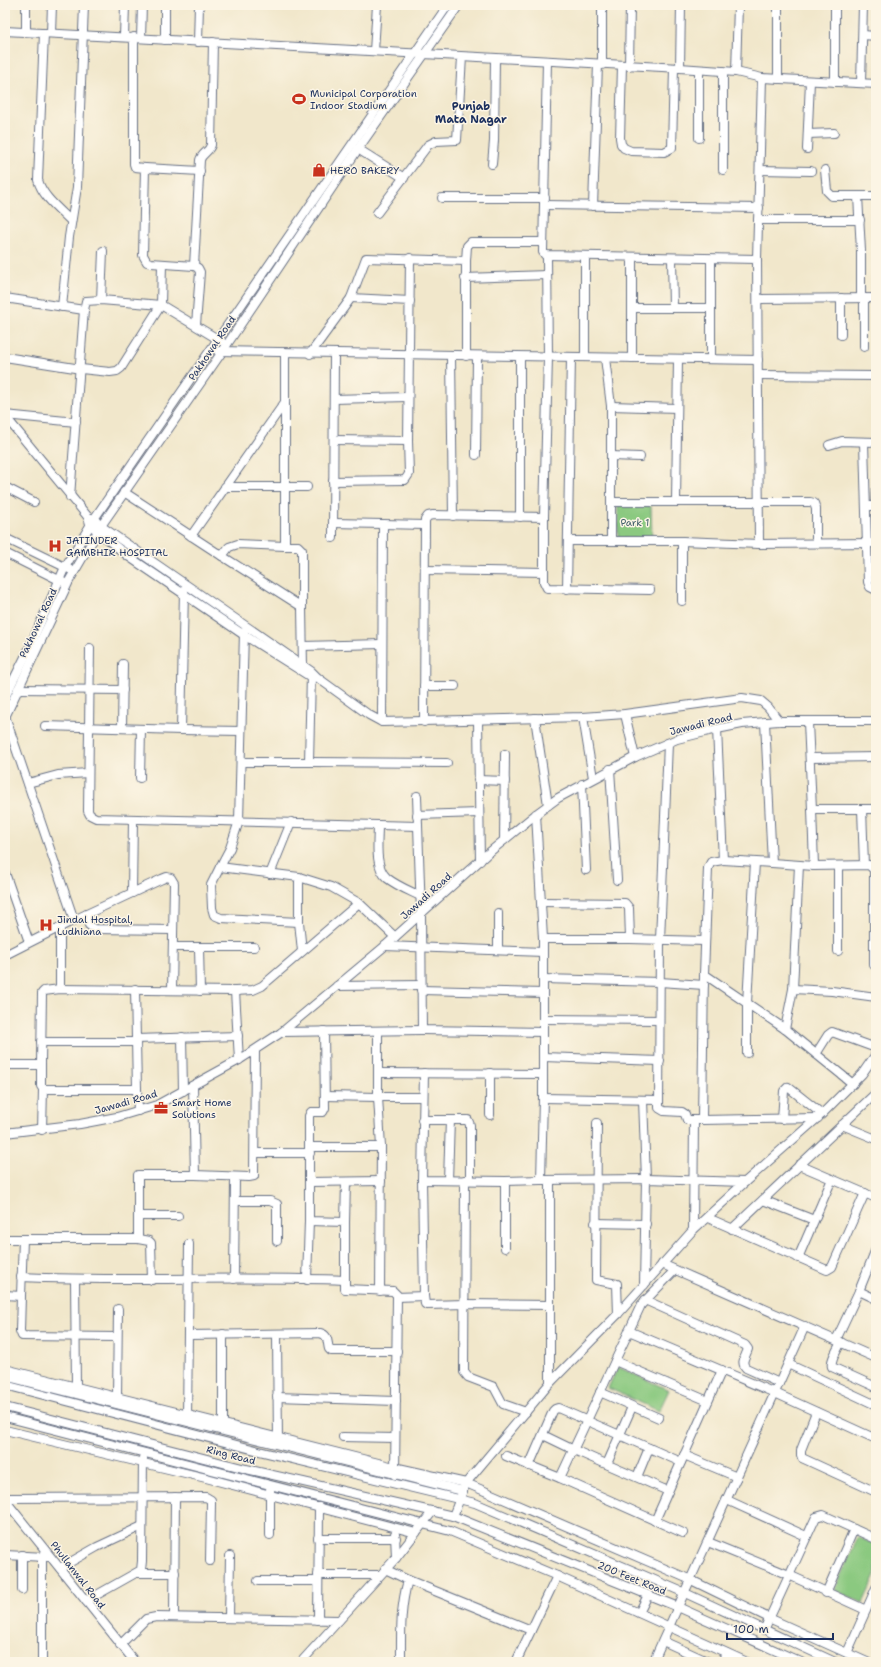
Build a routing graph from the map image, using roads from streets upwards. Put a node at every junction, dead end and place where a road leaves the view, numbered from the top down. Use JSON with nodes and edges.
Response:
{"nodes":[{"id":1,"x":26,"y":5,"type":"edge"},
{"id":2,"x":52,"y":5,"type":"edge"},
{"id":3,"x":84,"y":5,"type":"edge"},
{"id":4,"x":124,"y":5,"type":"edge"},
{"id":5,"x":142,"y":5,"type":"edge"},
{"id":6,"x":165,"y":5,"type":"edge"},
{"id":7,"x":200,"y":5,"type":"edge"},
{"id":8,"x":377,"y":5,"type":"edge"},
{"id":9,"x":448,"y":5,"type":"edge"},
{"id":10,"x":459,"y":5,"type":"edge"},
{"id":11,"x":602,"y":5,"type":"edge"},
{"id":12,"x":630,"y":5,"type":"edge"},
{"id":13,"x":681,"y":5,"type":"edge"},
{"id":14,"x":738,"y":5,"type":"edge"},
{"id":15,"x":778,"y":5,"type":"edge"},
{"id":16,"x":835,"y":5,"type":"edge"},
{"id":17,"x":863,"y":5,"type":"edge"},
{"id":18,"x":5,"y":31,"type":"edge"},
{"id":19,"x":26,"y":32,"type":"junction"},
{"id":20,"x":48,"y":33,"type":"junction"},
{"id":21,"x":83,"y":34,"type":"junction"},
{"id":22,"x":862,"y":35,"type":"junction"},
{"id":23,"x":876,"y":36,"type":"edge"},
{"id":24,"x":124,"y":37,"type":"junction"},
{"id":25,"x":137,"y":37,"type":"junction"},
{"id":26,"x":165,"y":40,"type":"junction"},
{"id":27,"x":198,"y":42,"type":"junction"},
{"id":28,"x":213,"y":42,"type":"junction"},
{"id":29,"x":374,"y":51,"type":"junction"},
{"id":30,"x":415,"y":52,"type":"junction"},
{"id":31,"x":424,"y":53,"type":"junction"},
{"id":32,"x":462,"y":57,"type":"junction"},
{"id":33,"x":495,"y":58,"type":"junction"},
{"id":34,"x":548,"y":61,"type":"junction"},
{"id":35,"x":600,"y":64,"type":"junction"},
{"id":36,"x":625,"y":66,"type":"junction"},
{"id":37,"x":677,"y":68,"type":"junction"},
{"id":38,"x":699,"y":70,"type":"junction"},
{"id":39,"x":723,"y":71,"type":"junction"},
{"id":40,"x":736,"y":72,"type":"junction"},
{"id":41,"x":762,"y":78,"type":"junction"},
{"id":42,"x":778,"y":79,"type":"junction"},
{"id":43,"x":810,"y":81,"type":"junction"},
{"id":44,"x":835,"y":82,"type":"junction"},
{"id":45,"x":861,"y":84,"type":"junction"},
{"id":46,"x":876,"y":84,"type":"edge"},
{"id":47,"x":834,"y":133,"type":"dead end"},
{"id":48,"x":808,"y":134,"type":"junction"},
{"id":49,"x":699,"y":138,"type":"dead end"},
{"id":50,"x":358,"y":149,"type":"junction"},
{"id":51,"x":807,"y":149,"type":"dead end"},
{"id":52,"x":492,"y":164,"type":"dead end"},
{"id":53,"x":145,"y":168,"type":"junction"},
{"id":54,"x":723,"y":170,"type":"dead end"},
{"id":55,"x":760,"y":170,"type":"junction"},
{"id":56,"x":825,"y":170,"type":"dead end"},
{"id":57,"x":200,"y":171,"type":"junction"},
{"id":58,"x":811,"y":171,"type":"dead end"},
{"id":59,"x":404,"y":178,"type":"junction"},
{"id":60,"x":858,"y":196,"type":"junction"},
{"id":61,"x":876,"y":196,"type":"edge"},
{"id":62,"x":442,"y":198,"type":"dead end"},
{"id":63,"x":545,"y":202,"type":"junction"},
{"id":64,"x":594,"y":206,"type":"junction"},
{"id":65,"x":759,"y":208,"type":"junction"},
{"id":66,"x":377,"y":213,"type":"dead end"},
{"id":67,"x":758,"y":220,"type":"junction"},
{"id":68,"x":860,"y":220,"type":"junction"},
{"id":69,"x":71,"y":221,"type":"junction"},
{"id":70,"x":543,"y":242,"type":"junction"},
{"id":71,"x":102,"y":251,"type":"dead end"},
{"id":72,"x":547,"y":256,"type":"junction"},
{"id":73,"x":584,"y":257,"type":"junction"},
{"id":74,"x":410,"y":258,"type":"junction"},
{"id":75,"x":632,"y":258,"type":"junction"},
{"id":76,"x":672,"y":258,"type":"junction"},
{"id":77,"x":711,"y":259,"type":"junction"},
{"id":78,"x":758,"y":259,"type":"junction"},
{"id":79,"x":466,"y":260,"type":"junction"},
{"id":80,"x":162,"y":264,"type":"junction"},
{"id":81,"x":194,"y":266,"type":"junction"},
{"id":82,"x":547,"y":275,"type":"junction"},
{"id":83,"x":465,"y":278,"type":"junction"},
{"id":84,"x":5,"y":298,"type":"edge"},
{"id":85,"x":351,"y":298,"type":"junction"},
{"id":86,"x":841,"y":298,"type":"junction"},
{"id":87,"x":863,"y":298,"type":"junction"},
{"id":88,"x":876,"y":298,"type":"edge"},
{"id":89,"x":758,"y":299,"type":"junction"},
{"id":90,"x":101,"y":300,"type":"junction"},
{"id":91,"x":410,"y":301,"type":"junction"},
{"id":92,"x":161,"y":305,"type":"junction"},
{"id":93,"x":62,"y":307,"type":"junction"},
{"id":94,"x":632,"y":308,"type":"junction"},
{"id":95,"x":673,"y":308,"type":"junction"},
{"id":96,"x":711,"y":308,"type":"junction"},
{"id":97,"x":84,"y":310,"type":"junction"},
{"id":98,"x":196,"y":325,"type":"junction"},
{"id":99,"x":841,"y":336,"type":"dead end"},
{"id":100,"x":217,"y":339,"type":"junction"},
{"id":101,"x":227,"y":344,"type":"junction"},
{"id":102,"x":864,"y":347,"type":"dead end"},
{"id":103,"x":210,"y":350,"type":"junction"},
{"id":104,"x":222,"y":352,"type":"junction"},
{"id":105,"x":285,"y":354,"type":"junction"},
{"id":106,"x":310,"y":354,"type":"junction"},
{"id":107,"x":334,"y":354,"type":"junction"},
{"id":108,"x":409,"y":355,"type":"junction"},
{"id":109,"x":451,"y":356,"type":"junction"},
{"id":110,"x":466,"y":356,"type":"junction"},
{"id":111,"x":476,"y":356,"type":"junction"},
{"id":112,"x":5,"y":357,"type":"edge"},
{"id":113,"x":520,"y":357,"type":"junction"},
{"id":114,"x":548,"y":357,"type":"junction"},
{"id":115,"x":571,"y":357,"type":"junction"},
{"id":116,"x":585,"y":357,"type":"junction"},
{"id":117,"x":605,"y":358,"type":"junction"},
{"id":118,"x":632,"y":358,"type":"junction"},
{"id":119,"x":678,"y":359,"type":"junction"},
{"id":120,"x":711,"y":359,"type":"junction"},
{"id":121,"x":758,"y":360,"type":"junction"},
{"id":122,"x":80,"y":369,"type":"junction"},
{"id":123,"x":758,"y":375,"type":"junction"},
{"id":124,"x":876,"y":376,"type":"edge"},
{"id":125,"x":407,"y":397,"type":"junction"},
{"id":126,"x":334,"y":399,"type":"junction"},
{"id":127,"x":285,"y":402,"type":"junction"},
{"id":128,"x":612,"y":406,"type":"junction"},
{"id":129,"x":677,"y":408,"type":"junction"},
{"id":130,"x":5,"y":415,"type":"edge"},
{"id":131,"x":76,"y":422,"type":"junction"},
{"id":132,"x":334,"y":440,"type":"junction"},
{"id":133,"x":408,"y":441,"type":"junction"},
{"id":134,"x":864,"y":442,"type":"junction"},
{"id":135,"x":876,"y":442,"type":"edge"},
{"id":136,"x":829,"y":445,"type":"dead end"},
{"id":137,"x":476,"y":455,"type":"dead end"},
{"id":138,"x":611,"y":456,"type":"junction"},
{"id":139,"x":640,"y":457,"type":"dead end"},
{"id":140,"x":333,"y":481,"type":"junction"},
{"id":141,"x":6,"y":486,"type":"edge"},
{"id":142,"x":225,"y":488,"type":"junction"},
{"id":143,"x":285,"y":488,"type":"junction"},
{"id":144,"x":308,"y":488,"type":"dead end"},
{"id":145,"x":124,"y":492,"type":"junction"},
{"id":146,"x":70,"y":497,"type":"junction"},
{"id":147,"x":34,"y":502,"type":"dead end"},
{"id":148,"x":611,"y":502,"type":"junction"},
{"id":149,"x":676,"y":502,"type":"junction"},
{"id":150,"x":759,"y":502,"type":"junction"},
{"id":151,"x":867,"y":506,"type":"junction"},
{"id":152,"x":876,"y":506,"type":"edge"},
{"id":153,"x":453,"y":516,"type":"junction"},
{"id":154,"x":520,"y":517,"type":"junction"},
{"id":155,"x":544,"y":517,"type":"junction"},
{"id":156,"x":91,"y":520,"type":"junction"},
{"id":157,"x":333,"y":523,"type":"junction"},
{"id":158,"x":383,"y":524,"type":"junction"},
{"id":159,"x":425,"y":525,"type":"junction"},
{"id":160,"x":99,"y":529,"type":"junction"},
{"id":161,"x":191,"y":536,"type":"junction"},
{"id":162,"x":5,"y":538,"type":"edge"},
{"id":163,"x":333,"y":538,"type":"dead end"},
{"id":164,"x":568,"y":541,"type":"junction"},
{"id":165,"x":611,"y":541,"type":"junction"},
{"id":166,"x":682,"y":541,"type":"junction"},
{"id":167,"x":816,"y":543,"type":"junction"},
{"id":168,"x":866,"y":543,"type":"junction"},
{"id":169,"x":876,"y":543,"type":"edge"},
{"id":170,"x":759,"y":544,"type":"junction"},
{"id":171,"x":286,"y":546,"type":"junction"},
{"id":172,"x":5,"y":553,"type":"edge"},
{"id":173,"x":222,"y":556,"type":"junction"},
{"id":174,"x":65,"y":567,"type":"junction"},
{"id":175,"x":425,"y":570,"type":"junction"},
{"id":176,"x":74,"y":571,"type":"junction"},
{"id":177,"x":544,"y":572,"type":"junction"},
{"id":178,"x":59,"y":579,"type":"junction"},
{"id":179,"x":68,"y":584,"type":"junction"},
{"id":180,"x":184,"y":584,"type":"junction"},
{"id":181,"x":567,"y":589,"type":"junction"},
{"id":182,"x":650,"y":590,"type":"dead end"},
{"id":183,"x":876,"y":590,"type":"edge"},
{"id":184,"x":184,"y":594,"type":"junction"},
{"id":185,"x":682,"y":601,"type":"dead end"},
{"id":186,"x":302,"y":607,"type":"junction"},
{"id":187,"x":244,"y":624,"type":"junction"},
{"id":188,"x":244,"y":635,"type":"junction"},
{"id":189,"x":382,"y":644,"type":"junction"},
{"id":190,"x":303,"y":646,"type":"junction"},
{"id":191,"x":90,"y":648,"type":"dead end"},
{"id":192,"x":123,"y":664,"type":"dead end"},
{"id":193,"x":303,"y":669,"type":"junction"},
{"id":194,"x":313,"y":675,"type":"junction"},
{"id":195,"x":424,"y":686,"type":"junction"},
{"id":196,"x":455,"y":686,"type":"dead end"},
{"id":197,"x":18,"y":689,"type":"junction"},
{"id":198,"x":89,"y":690,"type":"junction"},
{"id":199,"x":123,"y":690,"type":"junction"},
{"id":200,"x":5,"y":697,"type":"edge"},
{"id":201,"x":625,"y":714,"type":"junction"},
{"id":202,"x":5,"y":716,"type":"edge"},
{"id":203,"x":583,"y":717,"type":"junction"},
{"id":204,"x":535,"y":718,"type":"junction"},
{"id":205,"x":478,"y":720,"type":"junction"},
{"id":206,"x":779,"y":721,"type":"junction"},
{"id":207,"x":876,"y":721,"type":"edge"},
{"id":208,"x":382,"y":722,"type":"junction"},
{"id":209,"x":424,"y":722,"type":"junction"},
{"id":210,"x":765,"y":722,"type":"junction"},
{"id":211,"x":808,"y":722,"type":"junction"},
{"id":212,"x":45,"y":726,"type":"dead end"},
{"id":213,"x":88,"y":727,"type":"junction"},
{"id":214,"x":122,"y":728,"type":"junction"},
{"id":215,"x":141,"y":729,"type":"junction"},
{"id":216,"x":717,"y":729,"type":"junction"},
{"id":217,"x":180,"y":730,"type":"junction"},
{"id":218,"x":241,"y":731,"type":"junction"},
{"id":219,"x":668,"y":743,"type":"junction"},
{"id":220,"x":505,"y":754,"type":"dead end"},
{"id":221,"x":635,"y":757,"type":"junction"},
{"id":222,"x":876,"y":757,"type":"edge"},
{"id":223,"x":810,"y":758,"type":"junction"},
{"id":224,"x":241,"y":762,"type":"junction"},
{"id":225,"x":309,"y":762,"type":"junction"},
{"id":226,"x":447,"y":763,"type":"dead end"},
{"id":227,"x":610,"y":770,"type":"junction"},
{"id":228,"x":88,"y":773,"type":"junction"},
{"id":229,"x":140,"y":778,"type":"dead end"},
{"id":230,"x":593,"y":778,"type":"junction"},
{"id":231,"x":478,"y":780,"type":"junction"},
{"id":232,"x":505,"y":781,"type":"junction"},
{"id":233,"x":28,"y":783,"type":"junction"},
{"id":234,"x":582,"y":784,"type":"junction"},
{"id":235,"x":417,"y":796,"type":"dead end"},
{"id":236,"x":548,"y":805,"type":"junction"},
{"id":237,"x":812,"y":808,"type":"junction"},
{"id":238,"x":862,"y":809,"type":"junction"},
{"id":239,"x":876,"y":809,"type":"edge"},
{"id":240,"x":479,"y":813,"type":"junction"},
{"id":241,"x":536,"y":814,"type":"junction"},
{"id":242,"x":418,"y":815,"type":"junction"},
{"id":243,"x":133,"y":819,"type":"junction"},
{"id":244,"x":239,"y":821,"type":"junction"},
{"id":245,"x":290,"y":822,"type":"junction"},
{"id":246,"x":378,"y":825,"type":"junction"},
{"id":247,"x":418,"y":826,"type":"junction"},
{"id":248,"x":504,"y":840,"type":"junction"},
{"id":249,"x":723,"y":860,"type":"junction"},
{"id":250,"x":480,"y":861,"type":"junction"},
{"id":251,"x":755,"y":862,"type":"junction"},
{"id":252,"x":772,"y":863,"type":"junction"},
{"id":253,"x":799,"y":865,"type":"junction"},
{"id":254,"x":864,"y":865,"type":"junction"},
{"id":255,"x":814,"y":866,"type":"junction"},
{"id":256,"x":838,"y":866,"type":"junction"},
{"id":257,"x":220,"y":867,"type":"junction"},
{"id":258,"x":586,"y":870,"type":"dead end"},
{"id":259,"x":5,"y":873,"type":"edge"},
{"id":260,"x":270,"y":874,"type":"junction"},
{"id":261,"x":299,"y":877,"type":"junction"},
{"id":262,"x":617,"y":880,"type":"dead end"},
{"id":263,"x":132,"y":893,"type":"junction"},
{"id":264,"x":420,"y":896,"type":"junction"},
{"id":265,"x":542,"y":902,"type":"junction"},
{"id":266,"x":359,"y":903,"type":"junction"},
{"id":267,"x":498,"y":913,"type":"dead end"},
{"id":268,"x":87,"y":914,"type":"junction"},
{"id":269,"x":421,"y":914,"type":"junction"},
{"id":270,"x":74,"y":920,"type":"junction"},
{"id":271,"x":299,"y":922,"type":"junction"},
{"id":272,"x":60,"y":928,"type":"junction"},
{"id":273,"x":173,"y":930,"type":"junction"},
{"id":274,"x":395,"y":937,"type":"junction"},
{"id":275,"x":875,"y":938,"type":"edge"},
{"id":276,"x":543,"y":939,"type":"junction"},
{"id":277,"x":630,"y":939,"type":"junction"},
{"id":278,"x":660,"y":940,"type":"junction"},
{"id":279,"x":705,"y":941,"type":"junction"},
{"id":280,"x":29,"y":942,"type":"junction"},
{"id":281,"x":385,"y":946,"type":"junction"},
{"id":282,"x":173,"y":947,"type":"junction"},
{"id":283,"x":199,"y":947,"type":"junction"},
{"id":284,"x":254,"y":947,"type":"dead end"},
{"id":285,"x":421,"y":947,"type":"junction"},
{"id":286,"x":498,"y":950,"type":"junction"},
{"id":287,"x":302,"y":951,"type":"junction"},
{"id":288,"x":838,"y":951,"type":"dead end"},
{"id":289,"x":543,"y":952,"type":"junction"},
{"id":290,"x":5,"y":956,"type":"edge"},
{"id":291,"x":874,"y":965,"type":"dead end"},
{"id":292,"x":704,"y":974,"type":"junction"},
{"id":293,"x":543,"y":979,"type":"junction"},
{"id":294,"x":660,"y":982,"type":"junction"},
{"id":295,"x":704,"y":985,"type":"junction"},
{"id":296,"x":337,"y":986,"type":"junction"},
{"id":297,"x":421,"y":987,"type":"junction"},
{"id":298,"x":60,"y":989,"type":"junction"},
{"id":299,"x":135,"y":989,"type":"junction"},
{"id":300,"x":793,"y":989,"type":"junction"},
{"id":301,"x":172,"y":990,"type":"junction"},
{"id":302,"x":200,"y":991,"type":"junction"},
{"id":303,"x":235,"y":991,"type":"junction"},
{"id":304,"x":543,"y":993,"type":"junction"},
{"id":305,"x":876,"y":997,"type":"edge"},
{"id":306,"x":748,"y":1003,"type":"junction"},
{"id":307,"x":543,"y":1019,"type":"junction"},
{"id":308,"x":660,"y":1020,"type":"junction"},
{"id":309,"x":785,"y":1029,"type":"junction"},
{"id":310,"x":422,"y":1030,"type":"junction"},
{"id":311,"x":324,"y":1031,"type":"junction"},
{"id":312,"x":378,"y":1031,"type":"junction"},
{"id":313,"x":282,"y":1032,"type":"junction"},
{"id":314,"x":543,"y":1032,"type":"junction"},
{"id":315,"x":238,"y":1036,"type":"junction"},
{"id":316,"x":182,"y":1038,"type":"junction"},
{"id":317,"x":136,"y":1040,"type":"junction"},
{"id":318,"x":41,"y":1042,"type":"junction"},
{"id":319,"x":876,"y":1048,"type":"edge"},
{"id":320,"x":255,"y":1051,"type":"junction"},
{"id":321,"x":747,"y":1053,"type":"dead end"},
{"id":322,"x":816,"y":1054,"type":"junction"},
{"id":323,"x":876,"y":1054,"type":"edge"},
{"id":324,"x":543,"y":1057,"type":"junction"},
{"id":325,"x":239,"y":1060,"type":"junction"},
{"id":326,"x":660,"y":1062,"type":"junction"},
{"id":327,"x":5,"y":1065,"type":"edge"},
{"id":328,"x":41,"y":1065,"type":"junction"},
{"id":329,"x":378,"y":1073,"type":"junction"},
{"id":330,"x":424,"y":1073,"type":"junction"},
{"id":331,"x":490,"y":1073,"type":"junction"},
{"id":332,"x":543,"y":1074,"type":"junction"},
{"id":333,"x":853,"y":1084,"type":"junction"},
{"id":334,"x":193,"y":1086,"type":"junction"},
{"id":335,"x":43,"y":1089,"type":"junction"},
{"id":336,"x":137,"y":1089,"type":"junction"},
{"id":337,"x":183,"y":1091,"type":"junction"},
{"id":338,"x":876,"y":1093,"type":"edge"},
{"id":339,"x":325,"y":1096,"type":"junction"},
{"id":340,"x":378,"y":1097,"type":"junction"},
{"id":341,"x":423,"y":1097,"type":"junction"},
{"id":342,"x":543,"y":1098,"type":"junction"},
{"id":343,"x":643,"y":1100,"type":"junction"},
{"id":344,"x":659,"y":1100,"type":"junction"},
{"id":345,"x":138,"y":1111,"type":"junction"},
{"id":346,"x":490,"y":1115,"type":"dead end"},
{"id":347,"x":820,"y":1116,"type":"junction"},
{"id":348,"x":782,"y":1119,"type":"junction"},
{"id":349,"x":422,"y":1120,"type":"junction"},
{"id":350,"x":450,"y":1120,"type":"junction"},
{"id":351,"x":698,"y":1120,"type":"junction"},
{"id":352,"x":597,"y":1123,"type":"dead end"},
{"id":353,"x":842,"y":1125,"type":"junction"},
{"id":354,"x":42,"y":1130,"type":"junction"},
{"id":355,"x":5,"y":1133,"type":"edge"},
{"id":356,"x":876,"y":1139,"type":"edge"},
{"id":357,"x":381,"y":1147,"type":"junction"},
{"id":358,"x":310,"y":1150,"type":"junction"},
{"id":359,"x":255,"y":1153,"type":"junction"},
{"id":360,"x":799,"y":1165,"type":"junction"},
{"id":361,"x":195,"y":1175,"type":"junction"},
{"id":362,"x":235,"y":1177,"type":"junction"},
{"id":363,"x":646,"y":1179,"type":"junction"},
{"id":364,"x":832,"y":1179,"type":"junction"},
{"id":365,"x":422,"y":1180,"type":"junction"},
{"id":366,"x":448,"y":1180,"type":"junction"},
{"id":367,"x":467,"y":1180,"type":"junction"},
{"id":368,"x":541,"y":1180,"type":"junction"},
{"id":369,"x":550,"y":1180,"type":"junction"},
{"id":370,"x":596,"y":1180,"type":"junction"},
{"id":371,"x":381,"y":1181,"type":"junction"},
{"id":372,"x":505,"y":1181,"type":"junction"},
{"id":373,"x":309,"y":1182,"type":"junction"},
{"id":374,"x":346,"y":1182,"type":"junction"},
{"id":375,"x":694,"y":1182,"type":"junction"},
{"id":376,"x":745,"y":1182,"type":"junction"},
{"id":377,"x":866,"y":1193,"type":"junction"},
{"id":378,"x":876,"y":1198,"type":"edge"},
{"id":379,"x":763,"y":1200,"type":"junction"},
{"id":380,"x":235,"y":1201,"type":"junction"},
{"id":381,"x":138,"y":1216,"type":"junction"},
{"id":382,"x":178,"y":1216,"type":"dead end"},
{"id":383,"x":708,"y":1218,"type":"junction"},
{"id":384,"x":814,"y":1220,"type":"junction"},
{"id":385,"x":309,"y":1221,"type":"junction"},
{"id":386,"x":345,"y":1222,"type":"junction"},
{"id":387,"x":595,"y":1223,"type":"junction"},
{"id":388,"x":646,"y":1224,"type":"junction"},
{"id":389,"x":732,"y":1229,"type":"junction"},
{"id":390,"x":693,"y":1230,"type":"junction"},
{"id":391,"x":5,"y":1239,"type":"edge"},
{"id":392,"x":23,"y":1239,"type":"junction"},
{"id":393,"x":138,"y":1239,"type":"junction"},
{"id":394,"x":277,"y":1241,"type":"dead end"},
{"id":395,"x":188,"y":1244,"type":"dead end"},
{"id":396,"x":505,"y":1248,"type":"dead end"},
{"id":397,"x":875,"y":1253,"type":"edge"},
{"id":398,"x":798,"y":1258,"type":"junction"},
{"id":399,"x":662,"y":1264,"type":"junction"},
{"id":400,"x":674,"y":1271,"type":"junction"},
{"id":401,"x":21,"y":1277,"type":"junction"},
{"id":402,"x":188,"y":1278,"type":"junction"},
{"id":403,"x":75,"y":1279,"type":"junction"},
{"id":404,"x":234,"y":1279,"type":"junction"},
{"id":405,"x":152,"y":1280,"type":"junction"},
{"id":406,"x":307,"y":1280,"type":"junction"},
{"id":407,"x":344,"y":1280,"type":"junction"},
{"id":408,"x":644,"y":1285,"type":"junction"},
{"id":409,"x":380,"y":1291,"type":"junction"},
{"id":410,"x":859,"y":1291,"type":"junction"},
{"id":411,"x":5,"y":1295,"type":"edge"},
{"id":412,"x":22,"y":1296,"type":"junction"},
{"id":413,"x":424,"y":1296,"type":"junction"},
{"id":414,"x":397,"y":1297,"type":"junction"},
{"id":415,"x":876,"y":1298,"type":"edge"},
{"id":416,"x":645,"y":1300,"type":"junction"},
{"id":417,"x":466,"y":1304,"type":"junction"},
{"id":418,"x":550,"y":1305,"type":"junction"},
{"id":419,"x":118,"y":1309,"type":"dead end"},
{"id":420,"x":618,"y":1314,"type":"junction"},
{"id":421,"x":805,"y":1326,"type":"junction"},
{"id":422,"x":628,"y":1331,"type":"junction"},
{"id":423,"x":223,"y":1334,"type":"junction"},
{"id":424,"x":277,"y":1334,"type":"junction"},
{"id":425,"x":189,"y":1335,"type":"junction"},
{"id":426,"x":76,"y":1336,"type":"junction"},
{"id":427,"x":117,"y":1337,"type":"junction"},
{"id":428,"x":839,"y":1341,"type":"junction"},
{"id":429,"x":397,"y":1351,"type":"junction"},
{"id":430,"x":876,"y":1358,"type":"edge"},
{"id":431,"x":615,"y":1361,"type":"junction"},
{"id":432,"x":788,"y":1364,"type":"junction"},
{"id":433,"x":5,"y":1369,"type":"edge"},
{"id":434,"x":722,"y":1370,"type":"junction"},
{"id":435,"x":5,"y":1376,"type":"edge"},
{"id":436,"x":550,"y":1383,"type":"junction"},
{"id":437,"x":779,"y":1383,"type":"junction"},
{"id":438,"x":5,"y":1385,"type":"edge"},
{"id":439,"x":76,"y":1387,"type":"junction"},
{"id":440,"x":876,"y":1387,"type":"edge"},
{"id":441,"x":600,"y":1392,"type":"junction"},
{"id":442,"x":775,"y":1393,"type":"junction"},
{"id":443,"x":277,"y":1397,"type":"junction"},
{"id":444,"x":117,"y":1398,"type":"junction"},
{"id":445,"x":396,"y":1400,"type":"junction"},
{"id":446,"x":708,"y":1401,"type":"junction"},
{"id":447,"x":876,"y":1405,"type":"edge"},
{"id":448,"x":632,"y":1406,"type":"junction"},
{"id":449,"x":5,"y":1407,"type":"edge"},
{"id":450,"x":526,"y":1412,"type":"junction"},
{"id":451,"x":816,"y":1412,"type":"junction"},
{"id":452,"x":5,"y":1417,"type":"edge"},
{"id":453,"x":187,"y":1418,"type":"junction"},
{"id":454,"x":659,"y":1418,"type":"dead end"},
{"id":455,"x":587,"y":1422,"type":"junction"},
{"id":456,"x":223,"y":1428,"type":"junction"},
{"id":457,"x":5,"y":1430,"type":"edge"},
{"id":458,"x":543,"y":1435,"type":"junction"},
{"id":459,"x":619,"y":1436,"type":"junction"},
{"id":460,"x":343,"y":1437,"type":"dead end"},
{"id":461,"x":396,"y":1438,"type":"junction"},
{"id":462,"x":876,"y":1439,"type":"edge"},
{"id":463,"x":278,"y":1442,"type":"junction"},
{"id":464,"x":649,"y":1448,"type":"junction"},
{"id":465,"x":574,"y":1450,"type":"junction"},
{"id":466,"x":143,"y":1452,"type":"junction"},
{"id":467,"x":506,"y":1456,"type":"dead end"},
{"id":468,"x":683,"y":1459,"type":"junction"},
{"id":469,"x":143,"y":1463,"type":"junction"},
{"id":470,"x":607,"y":1464,"type":"junction"},
{"id":471,"x":529,"y":1466,"type":"junction"},
{"id":472,"x":206,"y":1469,"type":"junction"},
{"id":473,"x":395,"y":1471,"type":"junction"},
{"id":474,"x":637,"y":1477,"type":"junction"},
{"id":475,"x":737,"y":1477,"type":"junction"},
{"id":476,"x":206,"y":1478,"type":"junction"},
{"id":477,"x":560,"y":1478,"type":"junction"},
{"id":478,"x":466,"y":1483,"type":"junction"},
{"id":479,"x":270,"y":1485,"type":"junction"},
{"id":480,"x":668,"y":1490,"type":"junction"},
{"id":481,"x":876,"y":1492,"type":"edge"},
{"id":482,"x":270,"y":1495,"type":"junction"},
{"id":483,"x":461,"y":1495,"type":"junction"},
{"id":484,"x":142,"y":1496,"type":"junction"},
{"id":485,"x":175,"y":1497,"type":"junction"},
{"id":486,"x":5,"y":1499,"type":"edge"},
{"id":487,"x":727,"y":1500,"type":"junction"},
{"id":488,"x":319,"y":1507,"type":"junction"},
{"id":489,"x":433,"y":1511,"type":"junction"},
{"id":490,"x":453,"y":1516,"type":"junction"},
{"id":491,"x":655,"y":1521,"type":"junction"},
{"id":492,"x":424,"y":1524,"type":"junction"},
{"id":493,"x":142,"y":1526,"type":"junction"},
{"id":494,"x":395,"y":1527,"type":"junction"},
{"id":495,"x":854,"y":1529,"type":"junction"},
{"id":496,"x":416,"y":1533,"type":"junction"},
{"id":497,"x":682,"y":1533,"type":"dead end"},
{"id":498,"x":270,"y":1535,"type":"dead end"},
{"id":499,"x":806,"y":1536,"type":"junction"},
{"id":500,"x":318,"y":1538,"type":"junction"},
{"id":501,"x":396,"y":1538,"type":"junction"},
{"id":502,"x":876,"y":1539,"type":"edge"},
{"id":503,"x":708,"y":1542,"type":"junction"},
{"id":504,"x":5,"y":1555,"type":"edge"},
{"id":505,"x":22,"y":1555,"type":"junction"},
{"id":506,"x":230,"y":1556,"type":"dead end"},
{"id":507,"x":46,"y":1557,"type":"junction"},
{"id":508,"x":396,"y":1558,"type":"junction"},
{"id":509,"x":210,"y":1561,"type":"dead end"},
{"id":510,"x":60,"y":1568,"type":"junction"},
{"id":511,"x":382,"y":1572,"type":"junction"},
{"id":512,"x":138,"y":1573,"type":"junction"},
{"id":513,"x":175,"y":1573,"type":"junction"},
{"id":514,"x":789,"y":1575,"type":"junction"},
{"id":515,"x":557,"y":1576,"type":"junction"},
{"id":516,"x":318,"y":1578,"type":"junction"},
{"id":517,"x":408,"y":1580,"type":"junction"},
{"id":518,"x":691,"y":1580,"type":"junction"},
{"id":519,"x":258,"y":1581,"type":"dead end"},
{"id":520,"x":876,"y":1588,"type":"edge"},
{"id":521,"x":22,"y":1590,"type":"dead end"},
{"id":522,"x":826,"y":1592,"type":"junction"},
{"id":523,"x":685,"y":1593,"type":"junction"},
{"id":524,"x":648,"y":1595,"type":"junction"},
{"id":525,"x":86,"y":1601,"type":"junction"},
{"id":526,"x":678,"y":1607,"type":"junction"},
{"id":527,"x":866,"y":1610,"type":"junction"},
{"id":528,"x":639,"y":1613,"type":"junction"},
{"id":529,"x":174,"y":1616,"type":"junction"},
{"id":530,"x":230,"y":1617,"type":"junction"},
{"id":531,"x":769,"y":1618,"type":"junction"},
{"id":532,"x":318,"y":1620,"type":"junction"},
{"id":533,"x":339,"y":1620,"type":"junction"},
{"id":534,"x":669,"y":1627,"type":"junction"},
{"id":535,"x":531,"y":1630,"type":"junction"},
{"id":536,"x":764,"y":1630,"type":"junction"},
{"id":537,"x":663,"y":1640,"type":"junction"},
{"id":538,"x":120,"y":1645,"type":"junction"},
{"id":539,"x":726,"y":1653,"type":"junction"},
{"id":540,"x":847,"y":1653,"type":"junction"},
{"id":541,"x":42,"y":1662,"type":"edge"},
{"id":542,"x":135,"y":1662,"type":"edge"},
{"id":543,"x":301,"y":1662,"type":"edge"},
{"id":544,"x":401,"y":1662,"type":"edge"},
{"id":545,"x":516,"y":1662,"type":"edge"},
{"id":546,"x":653,"y":1662,"type":"edge"},
{"id":547,"x":709,"y":1662,"type":"edge"},
{"id":548,"x":722,"y":1662,"type":"edge"},
{"id":549,"x":747,"y":1662,"type":"edge"},
{"id":550,"x":801,"y":1662,"type":"edge"},
{"id":551,"x":835,"y":1662,"type":"edge"},
{"id":552,"x":867,"y":1662,"type":"edge"}],
"edges":[{"from":1,"to":19,"type":"street"},
{"from":2,"to":20,"type":"street"},
{"from":3,"to":21,"type":"street"},
{"from":4,"to":24,"type":"street"},
{"from":5,"to":25,"type":"street"},
{"from":6,"to":26,"type":"street"},
{"from":7,"to":27,"type":"street"},
{"from":8,"to":29,"type":"street"},
{"from":9,"to":30,"type":"street","name":"Pakhowal Road"},
{"from":10,"to":31,"type":"street","name":"Pakhowal Road"},
{"from":11,"to":35,"type":"street"},
{"from":12,"to":36,"type":"street"},
{"from":13,"to":37,"type":"street"},
{"from":14,"to":40,"type":"street"},
{"from":15,"to":42,"type":"street"},
{"from":16,"to":44,"type":"street"},
{"from":17,"to":22,"type":"street"},
{"from":18,"to":19,"type":"street"},
{"from":19,"to":20,"type":"street"},
{"from":20,"to":21,"type":"street"},
{"from":20,"to":69,"type":"street"},
{"from":21,"to":24,"type":"street"},
{"from":21,"to":69,"type":"street"},
{"from":22,"to":23,"type":"street"},
{"from":22,"to":45,"type":"street"},
{"from":24,"to":25,"type":"street"},
{"from":25,"to":26,"type":"street"},
{"from":25,"to":53,"type":"street"},
{"from":26,"to":27,"type":"street"},
{"from":27,"to":28,"type":"street"},
{"from":28,"to":29,"type":"street"},
{"from":28,"to":57,"type":"street"},
{"from":29,"to":30,"type":"street"},
{"from":30,"to":31,"type":"street"},
{"from":30,"to":100,"type":"street","name":"Pakhowal Road"},
{"from":31,"to":32,"type":"street"},
{"from":31,"to":50,"type":"street","name":"Pakhowal Road"},
{"from":32,"to":33,"type":"street"},
{"from":32,"to":59,"type":"street"},
{"from":33,"to":34,"type":"street"},
{"from":33,"to":52,"type":"street"},
{"from":34,"to":35,"type":"street"},
{"from":34,"to":63,"type":"street"},
{"from":35,"to":36,"type":"street"},
{"from":35,"to":64,"type":"street"},
{"from":36,"to":37,"type":"street"},
{"from":36,"to":37,"type":"street"},
{"from":37,"to":38,"type":"street"},
{"from":38,"to":39,"type":"street"},
{"from":38,"to":49,"type":"street"},
{"from":39,"to":40,"type":"street"},
{"from":39,"to":54,"type":"street"},
{"from":40,"to":41,"type":"street"},
{"from":41,"to":42,"type":"street"},
{"from":41,"to":55,"type":"street"},
{"from":42,"to":43,"type":"street"},
{"from":43,"to":44,"type":"street"},
{"from":43,"to":48,"type":"street"},
{"from":44,"to":45,"type":"street"},
{"from":45,"to":46,"type":"street"},
{"from":47,"to":48,"type":"street"},
{"from":48,"to":51,"type":"street"},
{"from":50,"to":59,"type":"street"},
{"from":50,"to":101,"type":"street","name":"Pakhowal Road"},
{"from":53,"to":57,"type":"street"},
{"from":53,"to":80,"type":"street"},
{"from":55,"to":58,"type":"street"},
{"from":55,"to":65,"type":"street"},
{"from":56,"to":60,"type":"street"},
{"from":57,"to":81,"type":"street"},
{"from":59,"to":66,"type":"street"},
{"from":60,"to":61,"type":"street"},
{"from":60,"to":68,"type":"street"},
{"from":62,"to":63,"type":"street"},
{"from":63,"to":64,"type":"street"},
{"from":63,"to":70,"type":"street"},
{"from":64,"to":65,"type":"street"},
{"from":65,"to":67,"type":"street"},
{"from":67,"to":68,"type":"street"},
{"from":67,"to":78,"type":"street"},
{"from":68,"to":87,"type":"street"},
{"from":69,"to":93,"type":"street"},
{"from":70,"to":72,"type":"street"},
{"from":70,"to":79,"type":"street"},
{"from":71,"to":90,"type":"street"},
{"from":72,"to":73,"type":"street"},
{"from":72,"to":82,"type":"street"},
{"from":73,"to":75,"type":"street"},
{"from":73,"to":116,"type":"street"},
{"from":74,"to":79,"type":"street"},
{"from":74,"to":85,"type":"street"},
{"from":74,"to":91,"type":"street"},
{"from":75,"to":76,"type":"street"},
{"from":75,"to":94,"type":"street"},
{"from":76,"to":77,"type":"street"},
{"from":76,"to":95,"type":"street"},
{"from":77,"to":78,"type":"street"},
{"from":77,"to":96,"type":"street"},
{"from":78,"to":89,"type":"street"},
{"from":79,"to":83,"type":"street"},
{"from":80,"to":81,"type":"street"},
{"from":80,"to":92,"type":"street"},
{"from":81,"to":98,"type":"street"},
{"from":82,"to":83,"type":"street"},
{"from":82,"to":114,"type":"street"},
{"from":83,"to":110,"type":"street"},
{"from":84,"to":93,"type":"street"},
{"from":85,"to":91,"type":"street"},
{"from":85,"to":106,"type":"street"},
{"from":86,"to":87,"type":"street"},
{"from":86,"to":89,"type":"street"},
{"from":86,"to":99,"type":"street"},
{"from":87,"to":88,"type":"street"},
{"from":87,"to":102,"type":"street"},
{"from":89,"to":121,"type":"street"},
{"from":90,"to":92,"type":"street"},
{"from":90,"to":97,"type":"street"},
{"from":91,"to":108,"type":"street"},
{"from":92,"to":98,"type":"street"},
{"from":92,"to":122,"type":"street"},
{"from":93,"to":97,"type":"street"},
{"from":94,"to":95,"type":"street"},
{"from":94,"to":118,"type":"street"},
{"from":95,"to":96,"type":"street"},
{"from":96,"to":120,"type":"street"},
{"from":97,"to":122,"type":"street"},
{"from":98,"to":100,"type":"street"},
{"from":100,"to":101,"type":"street"},
{"from":100,"to":103,"type":"street","name":"Pakhowal Road"},
{"from":101,"to":104,"type":"street","name":"Pakhowal Road"},
{"from":103,"to":104,"type":"street"},
{"from":103,"to":156,"type":"street","name":"Pakhowal Road"},
{"from":104,"to":105,"type":"street"},
{"from":104,"to":145,"type":"street","name":"Pakhowal Road"},
{"from":105,"to":106,"type":"street"},
{"from":105,"to":127,"type":"street"},
{"from":106,"to":107,"type":"street"},
{"from":107,"to":108,"type":"street"},
{"from":107,"to":126,"type":"street"},
{"from":108,"to":109,"type":"street"},
{"from":108,"to":125,"type":"street"},
{"from":109,"to":110,"type":"street"},
{"from":109,"to":153,"type":"street"},
{"from":110,"to":111,"type":"street"},
{"from":111,"to":113,"type":"street"},
{"from":111,"to":137,"type":"street"},
{"from":112,"to":122,"type":"street"},
{"from":113,"to":114,"type":"street"},
{"from":113,"to":154,"type":"street"},
{"from":114,"to":115,"type":"street"},
{"from":114,"to":155,"type":"street"},
{"from":115,"to":116,"type":"street"},
{"from":115,"to":164,"type":"street"},
{"from":116,"to":117,"type":"street"},
{"from":117,"to":118,"type":"street"},
{"from":117,"to":128,"type":"street"},
{"from":118,"to":119,"type":"street"},
{"from":119,"to":120,"type":"street"},
{"from":119,"to":129,"type":"street"},
{"from":120,"to":121,"type":"street"},
{"from":121,"to":123,"type":"street"},
{"from":122,"to":131,"type":"street"},
{"from":123,"to":124,"type":"street"},
{"from":123,"to":150,"type":"street"},
{"from":125,"to":126,"type":"street"},
{"from":125,"to":133,"type":"street"},
{"from":126,"to":132,"type":"street"},
{"from":127,"to":142,"type":"street"},
{"from":127,"to":143,"type":"street"},
{"from":128,"to":129,"type":"street"},
{"from":128,"to":138,"type":"street"},
{"from":129,"to":149,"type":"street"},
{"from":130,"to":131,"type":"street"},
{"from":130,"to":146,"type":"street"},
{"from":131,"to":146,"type":"street"},
{"from":132,"to":133,"type":"street"},
{"from":132,"to":140,"type":"street"},
{"from":133,"to":140,"type":"street"},
{"from":134,"to":135,"type":"street"},
{"from":134,"to":136,"type":"street"},
{"from":134,"to":151,"type":"street"},
{"from":138,"to":139,"type":"street"},
{"from":138,"to":148,"type":"street"},
{"from":140,"to":157,"type":"street"},
{"from":141,"to":147,"type":"street"},
{"from":142,"to":143,"type":"street"},
{"from":142,"to":161,"type":"street"},
{"from":143,"to":144,"type":"street"},
{"from":143,"to":171,"type":"street"},
{"from":145,"to":160,"type":"street","name":"Pakhowal Road"},
{"from":145,"to":161,"type":"street"},
{"from":146,"to":156,"type":"street"},
{"from":148,"to":149,"type":"street"},
{"from":148,"to":165,"type":"street"},
{"from":149,"to":150,"type":"street"},
{"from":150,"to":167,"type":"street"},
{"from":150,"to":170,"type":"street"},
{"from":151,"to":152,"type":"street"},
{"from":151,"to":168,"type":"street"},
{"from":153,"to":154,"type":"street"},
{"from":153,"to":159,"type":"street"},
{"from":154,"to":155,"type":"street"},
{"from":155,"to":177,"type":"street"},
{"from":156,"to":160,"type":"street"},
{"from":156,"to":174,"type":"street","name":"Pakhowal Road"},
{"from":157,"to":158,"type":"street"},
{"from":157,"to":163,"type":"street"},
{"from":158,"to":159,"type":"street"},
{"from":158,"to":189,"type":"street"},
{"from":159,"to":175,"type":"street"},
{"from":160,"to":176,"type":"street","name":"Pakhowal Road"},
{"from":160,"to":180,"type":"street"},
{"from":160,"to":184,"type":"street"},
{"from":161,"to":173,"type":"street"},
{"from":162,"to":174,"type":"street"},
{"from":164,"to":165,"type":"street"},
{"from":164,"to":181,"type":"street"},
{"from":165,"to":166,"type":"street"},
{"from":166,"to":170,"type":"street"},
{"from":166,"to":185,"type":"street"},
{"from":167,"to":168,"type":"street"},
{"from":167,"to":170,"type":"street"},
{"from":168,"to":169,"type":"street"},
{"from":168,"to":183,"type":"street"},
{"from":171,"to":173,"type":"street"},
{"from":171,"to":186,"type":"street"},
{"from":172,"to":178,"type":"street"},
{"from":173,"to":186,"type":"street"},
{"from":174,"to":176,"type":"street"},
{"from":174,"to":178,"type":"street","name":"Pakhowal Road"},
{"from":175,"to":177,"type":"street"},
{"from":175,"to":195,"type":"street"},
{"from":176,"to":179,"type":"street","name":"Pakhowal Road"},
{"from":177,"to":181,"type":"street"},
{"from":178,"to":179,"type":"street"},
{"from":178,"to":200,"type":"street","name":"Pakhowal Road"},
{"from":179,"to":197,"type":"street","name":"Pakhowal Road"},
{"from":180,"to":184,"type":"street"},
{"from":180,"to":187,"type":"street"},
{"from":181,"to":182,"type":"street"},
{"from":184,"to":188,"type":"street"},
{"from":184,"to":217,"type":"street"},
{"from":186,"to":190,"type":"street"},
{"from":187,"to":188,"type":"street"},
{"from":187,"to":193,"type":"street"},
{"from":188,"to":193,"type":"street"},
{"from":188,"to":218,"type":"street"},
{"from":189,"to":190,"type":"street"},
{"from":189,"to":208,"type":"street"},
{"from":190,"to":193,"type":"street"},
{"from":191,"to":198,"type":"street"},
{"from":192,"to":199,"type":"street"},
{"from":193,"to":194,"type":"street"},
{"from":194,"to":208,"type":"street"},
{"from":194,"to":225,"type":"street"},
{"from":195,"to":196,"type":"street"},
{"from":195,"to":209,"type":"street"},
{"from":197,"to":198,"type":"street"},
{"from":197,"to":202,"type":"street","name":"Pakhowal Road"},
{"from":198,"to":199,"type":"street"},
{"from":198,"to":213,"type":"street"},
{"from":199,"to":214,"type":"street"},
{"from":201,"to":203,"type":"street"},
{"from":201,"to":206,"type":"street"},
{"from":201,"to":221,"type":"street"},
{"from":202,"to":233,"type":"street"},
{"from":203,"to":204,"type":"street"},
{"from":203,"to":230,"type":"street"},
{"from":204,"to":205,"type":"street"},
{"from":204,"to":236,"type":"street"},
{"from":205,"to":209,"type":"street"},
{"from":205,"to":231,"type":"street"},
{"from":206,"to":210,"type":"street","name":"Jawadi Road"},
{"from":206,"to":211,"type":"street","name":"Jawadi Road"},
{"from":207,"to":211,"type":"street","name":"Jawadi Road"},
{"from":208,"to":209,"type":"street"},
{"from":210,"to":216,"type":"street","name":"Jawadi Road"},
{"from":210,"to":252,"type":"street"},
{"from":211,"to":223,"type":"street"},
{"from":212,"to":213,"type":"street"},
{"from":213,"to":214,"type":"street"},
{"from":213,"to":228,"type":"street"},
{"from":214,"to":215,"type":"street"},
{"from":215,"to":217,"type":"street"},
{"from":215,"to":229,"type":"street"},
{"from":216,"to":219,"type":"street","name":"Jawadi Road"},
{"from":216,"to":249,"type":"street"},
{"from":217,"to":218,"type":"street"},
{"from":218,"to":224,"type":"street"},
{"from":219,"to":221,"type":"street","name":"Jawadi Road"},
{"from":219,"to":278,"type":"street"},
{"from":220,"to":232,"type":"street"},
{"from":221,"to":227,"type":"street","name":"Jawadi Road"},
{"from":222,"to":223,"type":"street"},
{"from":223,"to":237,"type":"street"},
{"from":224,"to":225,"type":"street"},
{"from":224,"to":244,"type":"street"},
{"from":225,"to":226,"type":"street"},
{"from":227,"to":230,"type":"street","name":"Jawadi Road"},
{"from":227,"to":262,"type":"street"},
{"from":228,"to":233,"type":"street"},
{"from":228,"to":243,"type":"street"},
{"from":230,"to":234,"type":"street","name":"Jawadi Road"},
{"from":231,"to":232,"type":"street"},
{"from":231,"to":240,"type":"street"},
{"from":232,"to":248,"type":"street"},
{"from":233,"to":270,"type":"street"},
{"from":234,"to":236,"type":"street","name":"Jawadi Road"},
{"from":234,"to":258,"type":"street"},
{"from":235,"to":242,"type":"street"},
{"from":236,"to":241,"type":"street","name":"Jawadi Road"},
{"from":237,"to":238,"type":"street"},
{"from":237,"to":255,"type":"street"},
{"from":238,"to":239,"type":"street"},
{"from":238,"to":254,"type":"street"},
{"from":240,"to":242,"type":"street"},
{"from":240,"to":250,"type":"street"},
{"from":241,"to":248,"type":"street","name":"Jawadi Road"},
{"from":241,"to":265,"type":"street"},
{"from":242,"to":247,"type":"street"},
{"from":243,"to":244,"type":"street"},
{"from":243,"to":263,"type":"street"},
{"from":244,"to":245,"type":"street"},
{"from":244,"to":257,"type":"street"},
{"from":245,"to":246,"type":"street"},
{"from":245,"to":260,"type":"street"},
{"from":246,"to":247,"type":"street"},
{"from":246,"to":264,"type":"street"},
{"from":247,"to":264,"type":"street"},
{"from":248,"to":250,"type":"street","name":"Jawadi Road"},
{"from":249,"to":251,"type":"street"},
{"from":249,"to":279,"type":"street"},
{"from":250,"to":269,"type":"street","name":"Jawadi Road"},
{"from":251,"to":252,"type":"street"},
{"from":251,"to":306,"type":"street"},
{"from":252,"to":253,"type":"street"},
{"from":253,"to":255,"type":"street"},
{"from":253,"to":300,"type":"street"},
{"from":254,"to":256,"type":"street"},
{"from":254,"to":275,"type":"street"},
{"from":255,"to":256,"type":"street"},
{"from":256,"to":288,"type":"street"},
{"from":257,"to":260,"type":"street"},
{"from":257,"to":271,"type":"street"},
{"from":259,"to":280,"type":"street"},
{"from":260,"to":261,"type":"street"},
{"from":261,"to":266,"type":"street"},
{"from":261,"to":271,"type":"street"},
{"from":263,"to":268,"type":"street"},
{"from":263,"to":273,"type":"street"},
{"from":264,"to":269,"type":"street"},
{"from":265,"to":276,"type":"street"},
{"from":265,"to":277,"type":"street"},
{"from":266,"to":274,"type":"street"},
{"from":266,"to":287,"type":"street"},
{"from":267,"to":286,"type":"street"},
{"from":268,"to":270,"type":"street"},
{"from":268,"to":273,"type":"street"},
{"from":269,"to":274,"type":"street","name":"Jawadi Road"},
{"from":269,"to":285,"type":"street"},
{"from":270,"to":272,"type":"street"},
{"from":271,"to":287,"type":"street"},
{"from":272,"to":280,"type":"street"},
{"from":272,"to":298,"type":"street"},
{"from":273,"to":282,"type":"street"},
{"from":274,"to":281,"type":"street","name":"Jawadi Road"},
{"from":275,"to":291,"type":"street"},
{"from":276,"to":277,"type":"street"},
{"from":276,"to":289,"type":"street"},
{"from":277,"to":278,"type":"street"},
{"from":278,"to":279,"type":"street"},
{"from":278,"to":294,"type":"street"},
{"from":279,"to":292,"type":"street"},
{"from":280,"to":290,"type":"street"},
{"from":281,"to":285,"type":"street"},
{"from":281,"to":296,"type":"street","name":"Jawadi Road"},
{"from":282,"to":283,"type":"street"},
{"from":282,"to":301,"type":"street"},
{"from":283,"to":284,"type":"street"},
{"from":283,"to":302,"type":"street"},
{"from":285,"to":286,"type":"street"},
{"from":285,"to":297,"type":"street"},
{"from":286,"to":289,"type":"street"},
{"from":287,"to":303,"type":"street"},
{"from":289,"to":293,"type":"street"},
{"from":292,"to":295,"type":"street"},
{"from":292,"to":306,"type":"street"},
{"from":293,"to":294,"type":"street"},
{"from":293,"to":304,"type":"street"},
{"from":294,"to":295,"type":"street"},
{"from":294,"to":308,"type":"street"},
{"from":295,"to":351,"type":"street"},
{"from":296,"to":297,"type":"street"},
{"from":296,"to":313,"type":"street","name":"Jawadi Road"},
{"from":297,"to":304,"type":"street"},
{"from":297,"to":310,"type":"street"},
{"from":298,"to":299,"type":"street"},
{"from":298,"to":318,"type":"street"},
{"from":299,"to":301,"type":"street"},
{"from":299,"to":317,"type":"street"},
{"from":300,"to":305,"type":"street"},
{"from":300,"to":309,"type":"street"},
{"from":301,"to":302,"type":"street"},
{"from":302,"to":303,"type":"street"},
{"from":303,"to":315,"type":"street"},
{"from":304,"to":307,"type":"street"},
{"from":306,"to":309,"type":"street"},
{"from":306,"to":321,"type":"street"},
{"from":307,"to":308,"type":"street"},
{"from":307,"to":314,"type":"street"},
{"from":308,"to":326,"type":"street"},
{"from":309,"to":322,"type":"street"},
{"from":310,"to":312,"type":"street"},
{"from":310,"to":314,"type":"street"},
{"from":311,"to":312,"type":"street"},
{"from":311,"to":313,"type":"street"},
{"from":311,"to":339,"type":"street"},
{"from":312,"to":329,"type":"street"},
{"from":313,"to":320,"type":"street","name":"Jawadi Road"},
{"from":314,"to":324,"type":"street"},
{"from":315,"to":316,"type":"street"},
{"from":315,"to":325,"type":"street"},
{"from":316,"to":317,"type":"street"},
{"from":316,"to":337,"type":"street"},
{"from":317,"to":318,"type":"street"},
{"from":317,"to":336,"type":"street"},
{"from":318,"to":328,"type":"street"},
{"from":319,"to":322,"type":"street"},
{"from":320,"to":325,"type":"street","name":"Jawadi Road"},
{"from":320,"to":359,"type":"street"},
{"from":322,"to":333,"type":"street"},
{"from":323,"to":333,"type":"street"},
{"from":324,"to":326,"type":"street"},
{"from":324,"to":332,"type":"street"},
{"from":325,"to":334,"type":"street","name":"Jawadi Road"},
{"from":326,"to":344,"type":"street"},
{"from":327,"to":328,"type":"street"},
{"from":328,"to":335,"type":"street"},
{"from":329,"to":330,"type":"street"},
{"from":329,"to":340,"type":"street"},
{"from":330,"to":331,"type":"street"},
{"from":330,"to":341,"type":"street"},
{"from":331,"to":332,"type":"street"},
{"from":331,"to":346,"type":"street"},
{"from":332,"to":342,"type":"street"},
{"from":333,"to":347,"type":"street"},
{"from":334,"to":337,"type":"street","name":"Jawadi Road"},
{"from":334,"to":361,"type":"street"},
{"from":335,"to":336,"type":"street"},
{"from":335,"to":354,"type":"street"},
{"from":336,"to":345,"type":"street"},
{"from":337,"to":345,"type":"street","name":"Jawadi Road"},
{"from":338,"to":353,"type":"street"},
{"from":339,"to":340,"type":"street"},
{"from":339,"to":358,"type":"street"},
{"from":340,"to":341,"type":"street"},
{"from":340,"to":357,"type":"street"},
{"from":341,"to":349,"type":"street"},
{"from":342,"to":343,"type":"street"},
{"from":342,"to":368,"type":"street"},
{"from":343,"to":344,"type":"street"},
{"from":343,"to":363,"type":"street"},
{"from":344,"to":351,"type":"street"},
{"from":345,"to":354,"type":"street","name":"Jawadi Road"},
{"from":347,"to":348,"type":"street"},
{"from":347,"to":348,"type":"street"},
{"from":347,"to":376,"type":"street"},
{"from":348,"to":351,"type":"street"},
{"from":349,"to":350,"type":"street"},
{"from":349,"to":365,"type":"street"},
{"from":350,"to":366,"type":"street"},
{"from":350,"to":367,"type":"street"},
{"from":351,"to":375,"type":"street"},
{"from":352,"to":370,"type":"street"},
{"from":353,"to":356,"type":"street"},
{"from":353,"to":360,"type":"street"},
{"from":354,"to":355,"type":"street","name":"Jawadi Road"},
{"from":357,"to":358,"type":"street"},
{"from":357,"to":371,"type":"street"},
{"from":358,"to":359,"type":"street"},
{"from":358,"to":373,"type":"street"},
{"from":359,"to":362,"type":"street"},
{"from":360,"to":364,"type":"street"},
{"from":360,"to":379,"type":"street"},
{"from":361,"to":362,"type":"street"},
{"from":361,"to":381,"type":"street"},
{"from":362,"to":380,"type":"street"},
{"from":363,"to":370,"type":"street"},
{"from":363,"to":375,"type":"street"},
{"from":363,"to":388,"type":"street"},
{"from":364,"to":377,"type":"street"},
{"from":364,"to":384,"type":"street"},
{"from":365,"to":366,"type":"street"},
{"from":365,"to":413,"type":"street"},
{"from":366,"to":367,"type":"street"},
{"from":367,"to":372,"type":"street"},
{"from":367,"to":417,"type":"street"},
{"from":368,"to":369,"type":"street"},
{"from":368,"to":372,"type":"street"},
{"from":369,"to":370,"type":"street"},
{"from":369,"to":418,"type":"street"},
{"from":370,"to":387,"type":"street"},
{"from":371,"to":374,"type":"street"},
{"from":371,"to":409,"type":"street"},
{"from":372,"to":396,"type":"street"},
{"from":373,"to":374,"type":"street"},
{"from":373,"to":385,"type":"street"},
{"from":374,"to":386,"type":"street"},
{"from":375,"to":376,"type":"street"},
{"from":375,"to":390,"type":"street"},
{"from":376,"to":383,"type":"street"},
{"from":377,"to":378,"type":"street"},
{"from":377,"to":398,"type":"street"},
{"from":379,"to":384,"type":"street"},
{"from":379,"to":389,"type":"street"},
{"from":380,"to":394,"type":"street"},
{"from":380,"to":404,"type":"street"},
{"from":381,"to":382,"type":"street"},
{"from":381,"to":393,"type":"street"},
{"from":383,"to":389,"type":"street"},
{"from":383,"to":390,"type":"street"},
{"from":384,"to":398,"type":"street"},
{"from":385,"to":386,"type":"street"},
{"from":385,"to":406,"type":"street"},
{"from":386,"to":407,"type":"street"},
{"from":387,"to":388,"type":"street"},
{"from":387,"to":420,"type":"street"},
{"from":388,"to":408,"type":"street"},
{"from":389,"to":398,"type":"street"},
{"from":390,"to":399,"type":"street"},
{"from":391,"to":392,"type":"street"},
{"from":392,"to":393,"type":"street"},
{"from":392,"to":401,"type":"street"},
{"from":393,"to":405,"type":"street"},
{"from":395,"to":402,"type":"street"},
{"from":397,"to":410,"type":"street"},
{"from":399,"to":400,"type":"street"},
{"from":399,"to":408,"type":"street"},
{"from":400,"to":416,"type":"street"},
{"from":400,"to":421,"type":"street"},
{"from":401,"to":403,"type":"street"},
{"from":401,"to":412,"type":"street"},
{"from":402,"to":404,"type":"street"},
{"from":402,"to":405,"type":"street"},
{"from":402,"to":425,"type":"street"},
{"from":403,"to":405,"type":"street"},
{"from":403,"to":426,"type":"street"},
{"from":404,"to":406,"type":"street"},
{"from":406,"to":407,"type":"street"},
{"from":407,"to":409,"type":"street"},
{"from":408,"to":420,"type":"street"},
{"from":409,"to":414,"type":"street"},
{"from":410,"to":415,"type":"street"},
{"from":410,"to":428,"type":"street"},
{"from":411,"to":412,"type":"street"},
{"from":412,"to":426,"type":"street"},
{"from":413,"to":414,"type":"street"},
{"from":413,"to":417,"type":"street"},
{"from":414,"to":429,"type":"street"},
{"from":416,"to":422,"type":"street"},
{"from":416,"to":437,"type":"street"},
{"from":417,"to":418,"type":"street"},
{"from":417,"to":450,"type":"street"},
{"from":418,"to":436,"type":"street"},
{"from":419,"to":427,"type":"street"},
{"from":420,"to":436,"type":"street"},
{"from":421,"to":428,"type":"street"},
{"from":421,"to":432,"type":"street"},
{"from":422,"to":431,"type":"street"},
{"from":422,"to":434,"type":"street"},
{"from":423,"to":424,"type":"street"},
{"from":423,"to":425,"type":"street"},
{"from":423,"to":456,"type":"street"},
{"from":424,"to":429,"type":"street"},
{"from":424,"to":443,"type":"street"},
{"from":425,"to":453,"type":"street"},
{"from":426,"to":427,"type":"street"},
{"from":426,"to":439,"type":"street"},
{"from":427,"to":444,"type":"street"},
{"from":428,"to":430,"type":"street"},
{"from":428,"to":440,"type":"street"},
{"from":429,"to":445,"type":"street"},
{"from":431,"to":441,"type":"street"},
{"from":431,"to":446,"type":"street"},
{"from":432,"to":437,"type":"street"},
{"from":432,"to":447,"type":"street"},
{"from":433,"to":439,"type":"street"},
{"from":434,"to":442,"type":"street"},
{"from":434,"to":446,"type":"street"},
{"from":435,"to":453,"type":"street"},
{"from":436,"to":450,"type":"street"},
{"from":437,"to":442,"type":"street"},
{"from":438,"to":483,"type":"street"},
{"from":439,"to":444,"type":"street"},
{"from":441,"to":448,"type":"street"},
{"from":441,"to":455,"type":"street"},
{"from":442,"to":451,"type":"street"},
{"from":442,"to":475,"type":"street"},
{"from":443,"to":445,"type":"street"},
{"from":443,"to":463,"type":"street"},
{"from":444,"to":453,"type":"street"},
{"from":445,"to":461,"type":"street"},
{"from":446,"to":468,"type":"street"},
{"from":448,"to":454,"type":"street"},
{"from":448,"to":459,"type":"street"},
{"from":449,"to":489,"type":"street","name":"Ring Road"},
{"from":450,"to":478,"type":"street"},
{"from":451,"to":462,"type":"street"},
{"from":451,"to":481,"type":"street"},
{"from":452,"to":466,"type":"street"},
{"from":453,"to":456,"type":"street"},
{"from":455,"to":458,"type":"street"},
{"from":455,"to":459,"type":"street"},
{"from":455,"to":465,"type":"street"},
{"from":456,"to":463,"type":"street"},
{"from":457,"to":469,"type":"street"},
{"from":458,"to":465,"type":"street"},
{"from":458,"to":471,"type":"street"},
{"from":459,"to":464,"type":"street"},
{"from":459,"to":470,"type":"street"},
{"from":460,"to":461,"type":"street"},
{"from":461,"to":473,"type":"street"},
{"from":463,"to":473,"type":"street"},
{"from":464,"to":468,"type":"street"},
{"from":464,"to":474,"type":"street"},
{"from":465,"to":470,"type":"street"},
{"from":465,"to":477,"type":"street"},
{"from":466,"to":469,"type":"street"},
{"from":466,"to":472,"type":"street"},
{"from":467,"to":471,"type":"street"},
{"from":468,"to":475,"type":"street"},
{"from":468,"to":480,"type":"street"},
{"from":469,"to":476,"type":"street"},
{"from":469,"to":484,"type":"street"},
{"from":470,"to":474,"type":"street"},
{"from":471,"to":477,"type":"street"},
{"from":472,"to":476,"type":"street"},
{"from":472,"to":479,"type":"street"},
{"from":473,"to":478,"type":"street"},
{"from":473,"to":483,"type":"street"},
{"from":474,"to":480,"type":"street"},
{"from":475,"to":487,"type":"street"},
{"from":476,"to":482,"type":"street"},
{"from":477,"to":491,"type":"street"},
{"from":478,"to":483,"type":"street"},
{"from":478,"to":518,"type":"street"},
{"from":479,"to":482,"type":"street"},
{"from":479,"to":492,"type":"street"},
{"from":480,"to":491,"type":"street"},
{"from":482,"to":488,"type":"street"},
{"from":482,"to":498,"type":"street"},
{"from":483,"to":490,"type":"street"},
{"from":483,"to":523,"type":"street"},
{"from":484,"to":485,"type":"street"},
{"from":484,"to":486,"type":"street"},
{"from":484,"to":493,"type":"street"},
{"from":485,"to":509,"type":"street"},
{"from":485,"to":513,"type":"street"},
{"from":486,"to":507,"type":"street","name":"Phullanwal Road"},
{"from":487,"to":499,"type":"street"},
{"from":487,"to":503,"type":"street"},
{"from":488,"to":494,"type":"street"},
{"from":488,"to":500,"type":"street"},
{"from":489,"to":490,"type":"street","name":"Ring Road"},
{"from":489,"to":492,"type":"street"},
{"from":490,"to":524,"type":"street","name":"200 Feet Road"},
{"from":491,"to":497,"type":"street"},
{"from":492,"to":496,"type":"street"},
{"from":492,"to":515,"type":"street"},
{"from":493,"to":510,"type":"street"},
{"from":493,"to":512,"type":"street"},
{"from":494,"to":496,"type":"street"},
{"from":494,"to":501,"type":"street"},
{"from":495,"to":499,"type":"street"},
{"from":495,"to":502,"type":"street"},
{"from":495,"to":522,"type":"street"},
{"from":496,"to":508,"type":"street"},
{"from":499,"to":514,"type":"street"},
{"from":500,"to":501,"type":"street"},
{"from":500,"to":516,"type":"street"},
{"from":501,"to":508,"type":"street"},
{"from":503,"to":514,"type":"street"},
{"from":503,"to":518,"type":"street"},
{"from":504,"to":505,"type":"street"},
{"from":505,"to":507,"type":"street"},
{"from":505,"to":521,"type":"street"},
{"from":506,"to":530,"type":"street"},
{"from":507,"to":510,"type":"street","name":"Phullanwal Road"},
{"from":507,"to":541,"type":"street"},
{"from":508,"to":511,"type":"street"},
{"from":510,"to":525,"type":"street","name":"Phullanwal Road"},
{"from":511,"to":516,"type":"street"},
{"from":511,"to":517,"type":"street"},
{"from":511,"to":533,"type":"street"},
{"from":512,"to":513,"type":"street"},
{"from":512,"to":525,"type":"street"},
{"from":513,"to":529,"type":"street"},
{"from":514,"to":522,"type":"street"},
{"from":514,"to":531,"type":"street"},
{"from":515,"to":528,"type":"street"},
{"from":515,"to":535,"type":"street"},
{"from":516,"to":519,"type":"street"},
{"from":516,"to":532,"type":"street"},
{"from":517,"to":535,"type":"street"},
{"from":517,"to":544,"type":"street"},
{"from":518,"to":523,"type":"street"},
{"from":518,"to":531,"type":"street"},
{"from":520,"to":527,"type":"street"},
{"from":522,"to":527,"type":"street"},
{"from":523,"to":526,"type":"street"},
{"from":523,"to":536,"type":"street"},
{"from":524,"to":526,"type":"street","name":"200 Feet Road"},
{"from":524,"to":528,"type":"street"},
{"from":525,"to":538,"type":"street","name":"Phullanwal Road"},
{"from":526,"to":534,"type":"street"},
{"from":526,"to":550,"type":"street","name":"200 Feet Road"},
{"from":527,"to":540,"type":"street"},
{"from":528,"to":534,"type":"street"},
{"from":529,"to":530,"type":"street"},
{"from":529,"to":538,"type":"street"},
{"from":530,"to":532,"type":"street"},
{"from":531,"to":536,"type":"street"},
{"from":531,"to":540,"type":"street"},
{"from":532,"to":533,"type":"street"},
{"from":533,"to":543,"type":"street"},
{"from":534,"to":537,"type":"street"},
{"from":534,"to":539,"type":"street"},
{"from":535,"to":545,"type":"street"},
{"from":536,"to":551,"type":"street"},
{"from":537,"to":546,"type":"street"},
{"from":537,"to":547,"type":"street"},
{"from":538,"to":542,"type":"street","name":"Phullanwal Road"},
{"from":539,"to":548,"type":"street"},
{"from":539,"to":549,"type":"street"},
{"from":540,"to":552,"type":"street"}]}
